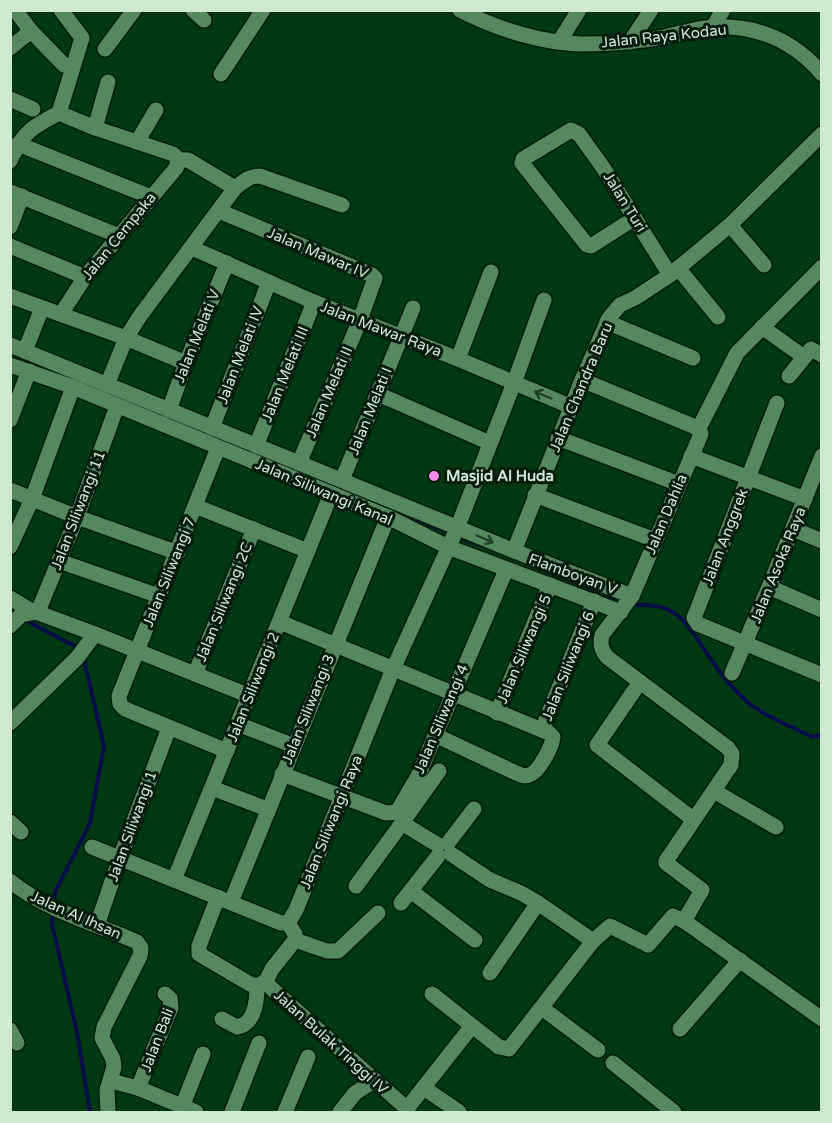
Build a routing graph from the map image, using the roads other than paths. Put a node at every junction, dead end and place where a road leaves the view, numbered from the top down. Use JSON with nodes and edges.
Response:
{"nodes":[{"id":1,"x":15,"y":10,"type":"edge"},
{"id":2,"x":61,"y":10,"type":"edge"},
{"id":3,"x":134,"y":10,"type":"edge"},
{"id":4,"x":263,"y":10,"type":"edge"},
{"id":5,"x":460,"y":10,"type":"edge"},
{"id":6,"x":579,"y":10,"type":"edge"},
{"id":7,"x":651,"y":10,"type":"edge"},
{"id":8,"x":723,"y":10,"type":"edge"},
{"id":9,"x":713,"y":27,"type":"junction"},
{"id":10,"x":31,"y":31,"type":"junction"},
{"id":11,"x":559,"y":42,"type":"junction"},
{"id":12,"x":630,"y":42,"type":"junction"},
{"id":13,"x":10,"y":48,"type":"edge"},
{"id":14,"x":105,"y":49,"type":"dead end"},
{"id":15,"x":67,"y":71,"type":"junction"},
{"id":16,"x":221,"y":74,"type":"dead end"},
{"id":17,"x":822,"y":74,"type":"edge"},
{"id":18,"x":108,"y":82,"type":"dead end"},
{"id":19,"x":10,"y":99,"type":"edge"},
{"id":20,"x":33,"y":109,"type":"dead end"},
{"id":21,"x":156,"y":110,"type":"dead end"},
{"id":22,"x":59,"y":112,"type":"junction"},
{"id":23,"x":96,"y":128,"type":"junction"},
{"id":24,"x":822,"y":134,"type":"edge"},
{"id":25,"x":137,"y":142,"type":"junction"},
{"id":26,"x":18,"y":144,"type":"junction"},
{"id":27,"x":179,"y":160,"type":"junction"},
{"id":28,"x":10,"y":161,"type":"edge"},
{"id":29,"x":235,"y":188,"type":"junction"},
{"id":30,"x":16,"y":194,"type":"edge"},
{"id":31,"x":151,"y":197,"type":"junction"},
{"id":32,"x":342,"y":205,"type":"dead end"},
{"id":33,"x":219,"y":211,"type":"junction"},
{"id":34,"x":635,"y":218,"type":"junction"},
{"id":35,"x":730,"y":225,"type":"junction"},
{"id":36,"x":10,"y":227,"type":"edge"},
{"id":37,"x":119,"y":236,"type":"junction"},
{"id":38,"x":10,"y":246,"type":"edge"},
{"id":39,"x":192,"y":248,"type":"junction"},
{"id":40,"x":227,"y":263,"type":"junction"},
{"id":41,"x":764,"y":265,"type":"dead end"},
{"id":42,"x":822,"y":267,"type":"edge"},
{"id":43,"x":674,"y":271,"type":"junction"},
{"id":44,"x":491,"y":272,"type":"dead end"},
{"id":45,"x":85,"y":277,"type":"junction"},
{"id":46,"x":269,"y":282,"type":"junction"},
{"id":47,"x":10,"y":296,"type":"edge"},
{"id":48,"x":544,"y":300,"type":"dead end"},
{"id":49,"x":314,"y":302,"type":"junction"},
{"id":50,"x":42,"y":308,"type":"junction"},
{"id":51,"x":413,"y":308,"type":"dead end"},
{"id":52,"x":61,"y":314,"type":"junction"},
{"id":53,"x":718,"y":317,"type":"dead end"},
{"id":54,"x":360,"y":320,"type":"junction"},
{"id":55,"x":608,"y":322,"type":"junction"},
{"id":56,"x":762,"y":327,"type":"junction"},
{"id":57,"x":401,"y":337,"type":"junction"},
{"id":58,"x":126,"y":338,"type":"junction"},
{"id":59,"x":10,"y":345,"type":"edge"},
{"id":60,"x":25,"y":351,"type":"junction"},
{"id":61,"x":822,"y":355,"type":"edge"},
{"id":62,"x":804,"y":357,"type":"junction"},
{"id":63,"x":458,"y":358,"type":"junction"},
{"id":64,"x":693,"y":358,"type":"dead end"},
{"id":65,"x":186,"y":363,"type":"junction"},
{"id":66,"x":10,"y":364,"type":"edge"},
{"id":67,"x":29,"y":371,"type":"junction"},
{"id":68,"x":789,"y":376,"type":"dead end"},
{"id":69,"x":582,"y":380,"type":"junction"},
{"id":70,"x":514,"y":383,"type":"junction"},
{"id":71,"x":107,"y":385,"type":"junction"},
{"id":72,"x":73,"y":387,"type":"junction"},
{"id":73,"x":378,"y":394,"type":"junction"},
{"id":74,"x":777,"y":403,"type":"dead end"},
{"id":75,"x":117,"y":406,"type":"junction"},
{"id":76,"x":572,"y":408,"type":"junction"},
{"id":77,"x":169,"y":410,"type":"junction"},
{"id":78,"x":10,"y":420,"type":"edge"},
{"id":79,"x":212,"y":428,"type":"junction"},
{"id":80,"x":700,"y":430,"type":"junction"},
{"id":81,"x":558,"y":438,"type":"junction"},
{"id":82,"x":490,"y":443,"type":"junction"},
{"id":83,"x":256,"y":446,"type":"junction"},
{"id":84,"x":218,"y":448,"type":"junction"},
{"id":85,"x":692,"y":456,"type":"junction"},
{"id":86,"x":822,"y":456,"type":"edge"},
{"id":87,"x":299,"y":464,"type":"junction"},
{"id":88,"x":748,"y":477,"type":"junction"},
{"id":89,"x":342,"y":480,"type":"junction"},
{"id":90,"x":679,"y":484,"type":"junction"},
{"id":91,"x":10,"y":490,"type":"edge"},
{"id":92,"x":331,"y":494,"type":"junction"},
{"id":93,"x":535,"y":495,"type":"junction"},
{"id":94,"x":32,"y":499,"type":"junction"},
{"id":95,"x":805,"y":499,"type":"junction"},
{"id":96,"x":195,"y":506,"type":"junction"},
{"id":97,"x":77,"y":517,"type":"junction"},
{"id":98,"x":388,"y":517,"type":"junction"},
{"id":99,"x":254,"y":529,"type":"junction"},
{"id":100,"x":793,"y":529,"type":"junction"},
{"id":101,"x":453,"y":537,"type":"junction"},
{"id":102,"x":655,"y":540,"type":"junction"},
{"id":103,"x":822,"y":541,"type":"edge"},
{"id":104,"x":10,"y":547,"type":"edge"},
{"id":105,"x":308,"y":551,"type":"junction"},
{"id":106,"x":514,"y":551,"type":"junction"},
{"id":107,"x":178,"y":553,"type":"junction"},
{"id":108,"x":59,"y":561,"type":"junction"},
{"id":109,"x":506,"y":570,"type":"junction"},
{"id":110,"x":550,"y":585,"type":"junction"},
{"id":111,"x":770,"y":587,"type":"junction"},
{"id":112,"x":159,"y":596,"type":"junction"},
{"id":113,"x":10,"y":598,"type":"edge"},
{"id":114,"x":594,"y":601,"type":"junction"},
{"id":115,"x":627,"y":603,"type":"junction"},
{"id":116,"x":822,"y":610,"type":"edge"},
{"id":117,"x":20,"y":620,"type":"edge"},
{"id":118,"x":280,"y":622,"type":"junction"},
{"id":119,"x":92,"y":638,"type":"junction"},
{"id":120,"x":745,"y":644,"type":"junction"},
{"id":121,"x":334,"y":645,"type":"junction"},
{"id":122,"x":138,"y":651,"type":"junction"},
{"id":123,"x":393,"y":669,"type":"junction"},
{"id":124,"x":732,"y":673,"type":"dead end"},
{"id":125,"x":195,"y":674,"type":"junction"},
{"id":126,"x":822,"y":675,"type":"edge"},
{"id":127,"x":640,"y":682,"type":"junction"},
{"id":128,"x":452,"y":694,"type":"junction"},
{"id":129,"x":250,"y":696,"type":"junction"},
{"id":130,"x":497,"y":713,"type":"junction"},
{"id":131,"x":10,"y":723,"type":"edge"},
{"id":132,"x":238,"y":724,"type":"junction"},
{"id":133,"x":168,"y":729,"type":"junction"},
{"id":134,"x":542,"y":730,"type":"junction"},
{"id":135,"x":435,"y":735,"type":"junction"},
{"id":136,"x":294,"y":746,"type":"junction"},
{"id":137,"x":227,"y":751,"type":"junction"},
{"id":138,"x":439,"y":771,"type":"dead end"},
{"id":139,"x":282,"y":774,"type":"junction"},
{"id":140,"x":212,"y":788,"type":"junction"},
{"id":141,"x":714,"y":791,"type":"junction"},
{"id":142,"x":341,"y":797,"type":"junction"},
{"id":143,"x":267,"y":809,"type":"junction"},
{"id":144,"x":474,"y":809,"type":"dead end"},
{"id":145,"x":694,"y":820,"type":"junction"},
{"id":146,"x":402,"y":823,"type":"junction"},
{"id":147,"x":776,"y":827,"type":"dead end"},
{"id":148,"x":92,"y":847,"type":"dead end"},
{"id":149,"x":444,"y":850,"type":"junction"},
{"id":150,"x":120,"y":858,"type":"junction"},
{"id":151,"x":10,"y":880,"type":"edge"},
{"id":152,"x":174,"y":880,"type":"junction"},
{"id":153,"x":356,"y":886,"type":"dead end"},
{"id":154,"x":411,"y":891,"type":"junction"},
{"id":155,"x":224,"y":900,"type":"junction"},
{"id":156,"x":401,"y":903,"type":"dead end"},
{"id":157,"x":538,"y":903,"type":"junction"},
{"id":158,"x":378,"y":913,"type":"dead end"},
{"id":159,"x":679,"y":919,"type":"junction"},
{"id":160,"x":288,"y":923,"type":"junction"},
{"id":161,"x":97,"y":925,"type":"junction"},
{"id":162,"x":295,"y":940,"type":"junction"},
{"id":163,"x":475,"y":940,"type":"dead end"},
{"id":164,"x":593,"y":941,"type":"junction"},
{"id":165,"x":740,"y":960,"type":"junction"},
{"id":166,"x":490,"y":974,"type":"dead end"},
{"id":167,"x":262,"y":983,"type":"junction"},
{"id":168,"x":165,"y":994,"type":"dead end"},
{"id":169,"x":432,"y":994,"type":"dead end"},
{"id":170,"x":542,"y":1008,"type":"junction"},
{"id":171,"x":822,"y":1018,"type":"edge"},
{"id":172,"x":222,"y":1019,"type":"dead end"},
{"id":173,"x":472,"y":1026,"type":"junction"},
{"id":174,"x":680,"y":1029,"type":"dead end"},
{"id":175,"x":259,"y":1043,"type":"dead end"},
{"id":176,"x":598,"y":1050,"type":"dead end"},
{"id":177,"x":203,"y":1054,"type":"dead end"},
{"id":178,"x":308,"y":1057,"type":"dead end"},
{"id":179,"x":613,"y":1063,"type":"dead end"},
{"id":180,"x":111,"y":1081,"type":"junction"},
{"id":181,"x":374,"y":1081,"type":"junction"},
{"id":182,"x":138,"y":1088,"type":"junction"},
{"id":183,"x":424,"y":1088,"type":"junction"},
{"id":184,"x":189,"y":1110,"type":"edge"},
{"id":185,"x":108,"y":1113,"type":"edge"},
{"id":186,"x":232,"y":1113,"type":"edge"},
{"id":187,"x":285,"y":1113,"type":"edge"},
{"id":188,"x":340,"y":1113,"type":"edge"},
{"id":189,"x":459,"y":1113,"type":"edge"},
{"id":190,"x":674,"y":1113,"type":"edge"}],
"edges":[{"from":1,"to":10,"type":"street"},
{"from":2,"to":15,"type":"street"},
{"from":3,"to":14,"type":"street"},
{"from":4,"to":16,"type":"street"},
{"from":5,"to":11,"type":"street","name":"Jalan Raya Kodau"},
{"from":6,"to":11,"type":"street"},
{"from":7,"to":12,"type":"street"},
{"from":8,"to":9,"type":"street"},
{"from":9,"to":12,"type":"street","name":"Jalan Raya Kodau"},
{"from":9,"to":17,"type":"street","name":"Jalan Raya Kodau"},
{"from":10,"to":13,"type":"street"},
{"from":10,"to":15,"type":"street"},
{"from":11,"to":12,"type":"street","name":"Jalan Raya Kodau"},
{"from":15,"to":22,"type":"street"},
{"from":18,"to":23,"type":"street"},
{"from":19,"to":20,"type":"street"},
{"from":21,"to":25,"type":"street"},
{"from":22,"to":23,"type":"street"},
{"from":22,"to":26,"type":"street"},
{"from":23,"to":25,"type":"street"},
{"from":24,"to":35,"type":"street","name":"Jalan Chandra Baru"},
{"from":25,"to":27,"type":"street"},
{"from":26,"to":28,"type":"street"},
{"from":26,"to":31,"type":"street"},
{"from":27,"to":29,"type":"street"},
{"from":27,"to":31,"type":"street","name":"Jalan Cempaka"},
{"from":29,"to":32,"type":"street"},
{"from":29,"to":33,"type":"street"},
{"from":30,"to":36,"type":"street"},
{"from":30,"to":37,"type":"street"},
{"from":31,"to":37,"type":"street","name":"Jalan Cempaka"},
{"from":33,"to":39,"type":"street"},
{"from":33,"to":54,"type":"street","name":"Jalan Mawar IV"},
{"from":34,"to":34,"type":"street","name":"Jalan Turi"},
{"from":34,"to":43,"type":"street","name":"Jalan Turi"},
{"from":35,"to":41,"type":"street"},
{"from":35,"to":43,"type":"street","name":"Jalan Chandra Baru"},
{"from":37,"to":45,"type":"street","name":"Jalan Cempaka"},
{"from":38,"to":45,"type":"street"},
{"from":39,"to":40,"type":"street","name":"Jalan Mawar Raya"},
{"from":39,"to":58,"type":"street"},
{"from":40,"to":46,"type":"street","name":"Jalan Mawar Raya"},
{"from":40,"to":65,"type":"street","name":"Jalan Melati V"},
{"from":42,"to":56,"type":"street","name":"Jalan Dahlia"},
{"from":43,"to":53,"type":"street","name":"Jalan Turi"},
{"from":43,"to":55,"type":"street","name":"Jalan Chandra Baru"},
{"from":44,"to":63,"type":"street"},
{"from":45,"to":52,"type":"street","name":"Jalan Cempaka"},
{"from":46,"to":49,"type":"street","name":"Jalan Mawar Raya"},
{"from":46,"to":79,"type":"street","name":"Jalan Melati IV"},
{"from":47,"to":50,"type":"street"},
{"from":48,"to":70,"type":"street","name":"Jalan Siliwangi Raya"},
{"from":49,"to":54,"type":"street","name":"Jalan Mawar Raya"},
{"from":49,"to":83,"type":"street","name":"Jalan Melati III"},
{"from":50,"to":52,"type":"street"},
{"from":50,"to":60,"type":"street"},
{"from":51,"to":57,"type":"street","name":"Jalan Melati I"},
{"from":52,"to":58,"type":"street"},
{"from":54,"to":57,"type":"street","name":"Jalan Mawar Raya"},
{"from":54,"to":87,"type":"street","name":"Jalan Melati II"},
{"from":55,"to":64,"type":"street"},
{"from":55,"to":69,"type":"street","name":"Jalan Chandra Baru"},
{"from":56,"to":62,"type":"street"},
{"from":56,"to":80,"type":"street","name":"Jalan Dahlia"},
{"from":57,"to":63,"type":"street","name":"Jalan Mawar Raya"},
{"from":57,"to":73,"type":"street","name":"Jalan Melati I"},
{"from":58,"to":65,"type":"street"},
{"from":58,"to":71,"type":"street"},
{"from":59,"to":60,"type":"street"},
{"from":60,"to":71,"type":"street"},
{"from":61,"to":62,"type":"street"},
{"from":62,"to":68,"type":"street"},
{"from":63,"to":70,"type":"street","name":"Jalan Mawar Raya"},
{"from":65,"to":77,"type":"street","name":"Jalan Melati V"},
{"from":66,"to":67,"type":"street","name":"Jalan Siliwangi Kanal"},
{"from":67,"to":72,"type":"street","name":"Jalan Siliwangi Kanal"},
{"from":67,"to":78,"type":"street"},
{"from":69,"to":76,"type":"street","name":"Jalan Chandra Baru"},
{"from":69,"to":80,"type":"street"},
{"from":76,"to":70,"type":"street","name":"Jalan Mawar Raya","one_way":true},
{"from":70,"to":82,"type":"street","name":"Jalan Siliwangi Raya"},
{"from":71,"to":77,"type":"street"},
{"from":72,"to":75,"type":"street","name":"Jalan Siliwangi Kanal"},
{"from":72,"to":94,"type":"street"},
{"from":73,"to":82,"type":"street"},
{"from":73,"to":89,"type":"street","name":"Jalan Melati I"},
{"from":74,"to":88,"type":"street","name":"Jalan Anggrek"},
{"from":75,"to":84,"type":"street","name":"Jalan Siliwangi Kanal"},
{"from":75,"to":97,"type":"street","name":"Jalan Siliwangi 11"},
{"from":76,"to":81,"type":"street","name":"Jalan Chandra Baru"},
{"from":77,"to":79,"type":"street"},
{"from":79,"to":83,"type":"street"},
{"from":80,"to":85,"type":"street","name":"Jalan Dahlia"},
{"from":81,"to":90,"type":"street"},
{"from":81,"to":93,"type":"street","name":"Jalan Chandra Baru"},
{"from":82,"to":101,"type":"street","name":"Jalan Siliwangi Raya"},
{"from":83,"to":87,"type":"street"},
{"from":84,"to":92,"type":"street","name":"Jalan Siliwangi Kanal"},
{"from":84,"to":96,"type":"street","name":"Jalan Siliwangi 7"},
{"from":85,"to":88,"type":"street"},
{"from":85,"to":90,"type":"street","name":"Jalan Dahlia"},
{"from":86,"to":95,"type":"street","name":"Jalan Asoka Raya"},
{"from":87,"to":89,"type":"street"},
{"from":88,"to":95,"type":"street"},
{"from":88,"to":120,"type":"street","name":"Jalan Anggrek"},
{"from":89,"to":101,"type":"street"},
{"from":90,"to":102,"type":"street","name":"Jalan Dahlia"},
{"from":91,"to":94,"type":"street"},
{"from":92,"to":98,"type":"street","name":"Jalan Siliwangi Kanal"},
{"from":92,"to":105,"type":"street","name":"Jalan Siliwangi 2"},
{"from":93,"to":102,"type":"street"},
{"from":93,"to":106,"type":"street","name":"Jalan Chandra Baru"},
{"from":94,"to":97,"type":"street"},
{"from":94,"to":104,"type":"street"},
{"from":95,"to":100,"type":"street","name":"Jalan Asoka Raya"},
{"from":96,"to":99,"type":"street"},
{"from":96,"to":107,"type":"street","name":"Jalan Siliwangi 7"},
{"from":97,"to":107,"type":"street"},
{"from":97,"to":108,"type":"street","name":"Jalan Siliwangi 11"},
{"from":98,"to":101,"type":"street","name":"Jalan Siliwangi Kanal"},
{"from":98,"to":121,"type":"street","name":"Jalan Siliwangi 3"},
{"from":99,"to":105,"type":"street"},
{"from":99,"to":125,"type":"street","name":"Jalan Siliwangi 2C"},
{"from":100,"to":103,"type":"street"},
{"from":100,"to":111,"type":"street","name":"Jalan Asoka Raya"},
{"from":101,"to":106,"type":"street","name":"Flamboyan V","one_way":true},
{"from":101,"to":109,"type":"street","name":"Jalan Siliwangi Kanal"},
{"from":101,"to":123,"type":"street","name":"Jalan Siliwangi Raya"},
{"from":102,"to":115,"type":"street","name":"Jalan Dahlia"},
{"from":105,"to":118,"type":"street","name":"Jalan Siliwangi 2"},
{"from":106,"to":115,"type":"street","name":"Flamboyan V"},
{"from":107,"to":112,"type":"street","name":"Jalan Siliwangi 7"},
{"from":108,"to":112,"type":"street"},
{"from":108,"to":117,"type":"street","name":"Jalan Siliwangi 11"},
{"from":109,"to":110,"type":"street","name":"Jalan Siliwangi Kanal"},
{"from":109,"to":128,"type":"street","name":"Jalan Siliwangi 4"},
{"from":110,"to":114,"type":"street","name":"Jalan Siliwangi Kanal"},
{"from":110,"to":130,"type":"street","name":"Jalan Siliwangi 5"},
{"from":111,"to":116,"type":"street"},
{"from":111,"to":120,"type":"street","name":"Jalan Asoka Raya"},
{"from":112,"to":122,"type":"street","name":"Jalan Siliwangi 7"},
{"from":113,"to":117,"type":"street"},
{"from":114,"to":115,"type":"street","name":"Jalan Siliwangi Kanal"},
{"from":114,"to":134,"type":"street","name":"Jalan Siliwangi 6"},
{"from":115,"to":127,"type":"street","name":"Jalan Dahlia"},
{"from":117,"to":119,"type":"street"},
{"from":118,"to":121,"type":"street"},
{"from":118,"to":129,"type":"street","name":"Jalan Siliwangi 2"},
{"from":119,"to":122,"type":"street"},
{"from":119,"to":131,"type":"street"},
{"from":120,"to":124,"type":"street","name":"Jalan Asoka Raya"},
{"from":120,"to":126,"type":"street"},
{"from":121,"to":123,"type":"street"},
{"from":121,"to":136,"type":"street","name":"Jalan Siliwangi 3"},
{"from":122,"to":125,"type":"street"},
{"from":122,"to":133,"type":"street","name":"Jalan Siliwangi 7"},
{"from":123,"to":128,"type":"street"},
{"from":123,"to":142,"type":"street","name":"Jalan Siliwangi Raya"},
{"from":125,"to":129,"type":"street"},
{"from":127,"to":141,"type":"street"},
{"from":127,"to":145,"type":"street"},
{"from":128,"to":130,"type":"street"},
{"from":128,"to":135,"type":"street","name":"Jalan Siliwangi 4"},
{"from":129,"to":132,"type":"street","name":"Jalan Siliwangi 2"},
{"from":130,"to":134,"type":"street"},
{"from":132,"to":136,"type":"street"},
{"from":132,"to":137,"type":"street","name":"Jalan Siliwangi 2"},
{"from":133,"to":137,"type":"street"},
{"from":133,"to":150,"type":"street","name":"Jalan Siliwangi 1"},
{"from":134,"to":135,"type":"street"},
{"from":135,"to":142,"type":"street","name":"Jalan Siliwangi 4"},
{"from":136,"to":139,"type":"street","name":"Jalan Siliwangi 3"},
{"from":137,"to":140,"type":"street","name":"Jalan Siliwangi 2"},
{"from":138,"to":146,"type":"street"},
{"from":139,"to":142,"type":"street"},
{"from":139,"to":143,"type":"street","name":"Jalan Siliwangi 3"},
{"from":140,"to":143,"type":"street"},
{"from":140,"to":152,"type":"street","name":"Jalan Siliwangi 2"},
{"from":141,"to":145,"type":"street"},
{"from":141,"to":147,"type":"street"},
{"from":142,"to":160,"type":"street","name":"Jalan Siliwangi Raya"},
{"from":143,"to":155,"type":"street","name":"Jalan Siliwangi 3"},
{"from":144,"to":149,"type":"street"},
{"from":145,"to":159,"type":"street"},
{"from":146,"to":149,"type":"street"},
{"from":146,"to":153,"type":"street"},
{"from":148,"to":150,"type":"street"},
{"from":149,"to":154,"type":"street"},
{"from":149,"to":157,"type":"street"},
{"from":150,"to":152,"type":"street"},
{"from":150,"to":161,"type":"street","name":"Jalan Siliwangi 1"},
{"from":151,"to":161,"type":"street","name":"Jalan Al Ihsan"},
{"from":152,"to":155,"type":"street"},
{"from":154,"to":156,"type":"street"},
{"from":154,"to":163,"type":"street"},
{"from":155,"to":160,"type":"street"},
{"from":155,"to":167,"type":"street","name":"Jalan Bulak Tinggi IV"},
{"from":157,"to":164,"type":"street"},
{"from":157,"to":166,"type":"street"},
{"from":158,"to":162,"type":"street"},
{"from":159,"to":164,"type":"street"},
{"from":159,"to":165,"type":"street"},
{"from":160,"to":162,"type":"street"},
{"from":161,"to":180,"type":"street","name":"Jalan Al Ihsan"},
{"from":162,"to":167,"type":"street"},
{"from":164,"to":170,"type":"street"},
{"from":165,"to":171,"type":"street"},
{"from":165,"to":174,"type":"street"},
{"from":167,"to":172,"type":"street"},
{"from":167,"to":181,"type":"street","name":"Jalan Bulak Tinggi IV"},
{"from":168,"to":182,"type":"street","name":"Jalan Bali"},
{"from":169,"to":173,"type":"street"},
{"from":170,"to":173,"type":"street"},
{"from":170,"to":176,"type":"street"},
{"from":173,"to":183,"type":"street"},
{"from":175,"to":186,"type":"street"},
{"from":177,"to":184,"type":"street"},
{"from":178,"to":187,"type":"street"},
{"from":179,"to":190,"type":"street"},
{"from":180,"to":182,"type":"street"},
{"from":180,"to":185,"type":"street"},
{"from":181,"to":183,"type":"street","name":"Jalan Bulak Tinggi IV"},
{"from":181,"to":188,"type":"street"},
{"from":182,"to":184,"type":"street"},
{"from":183,"to":189,"type":"street"}]}
